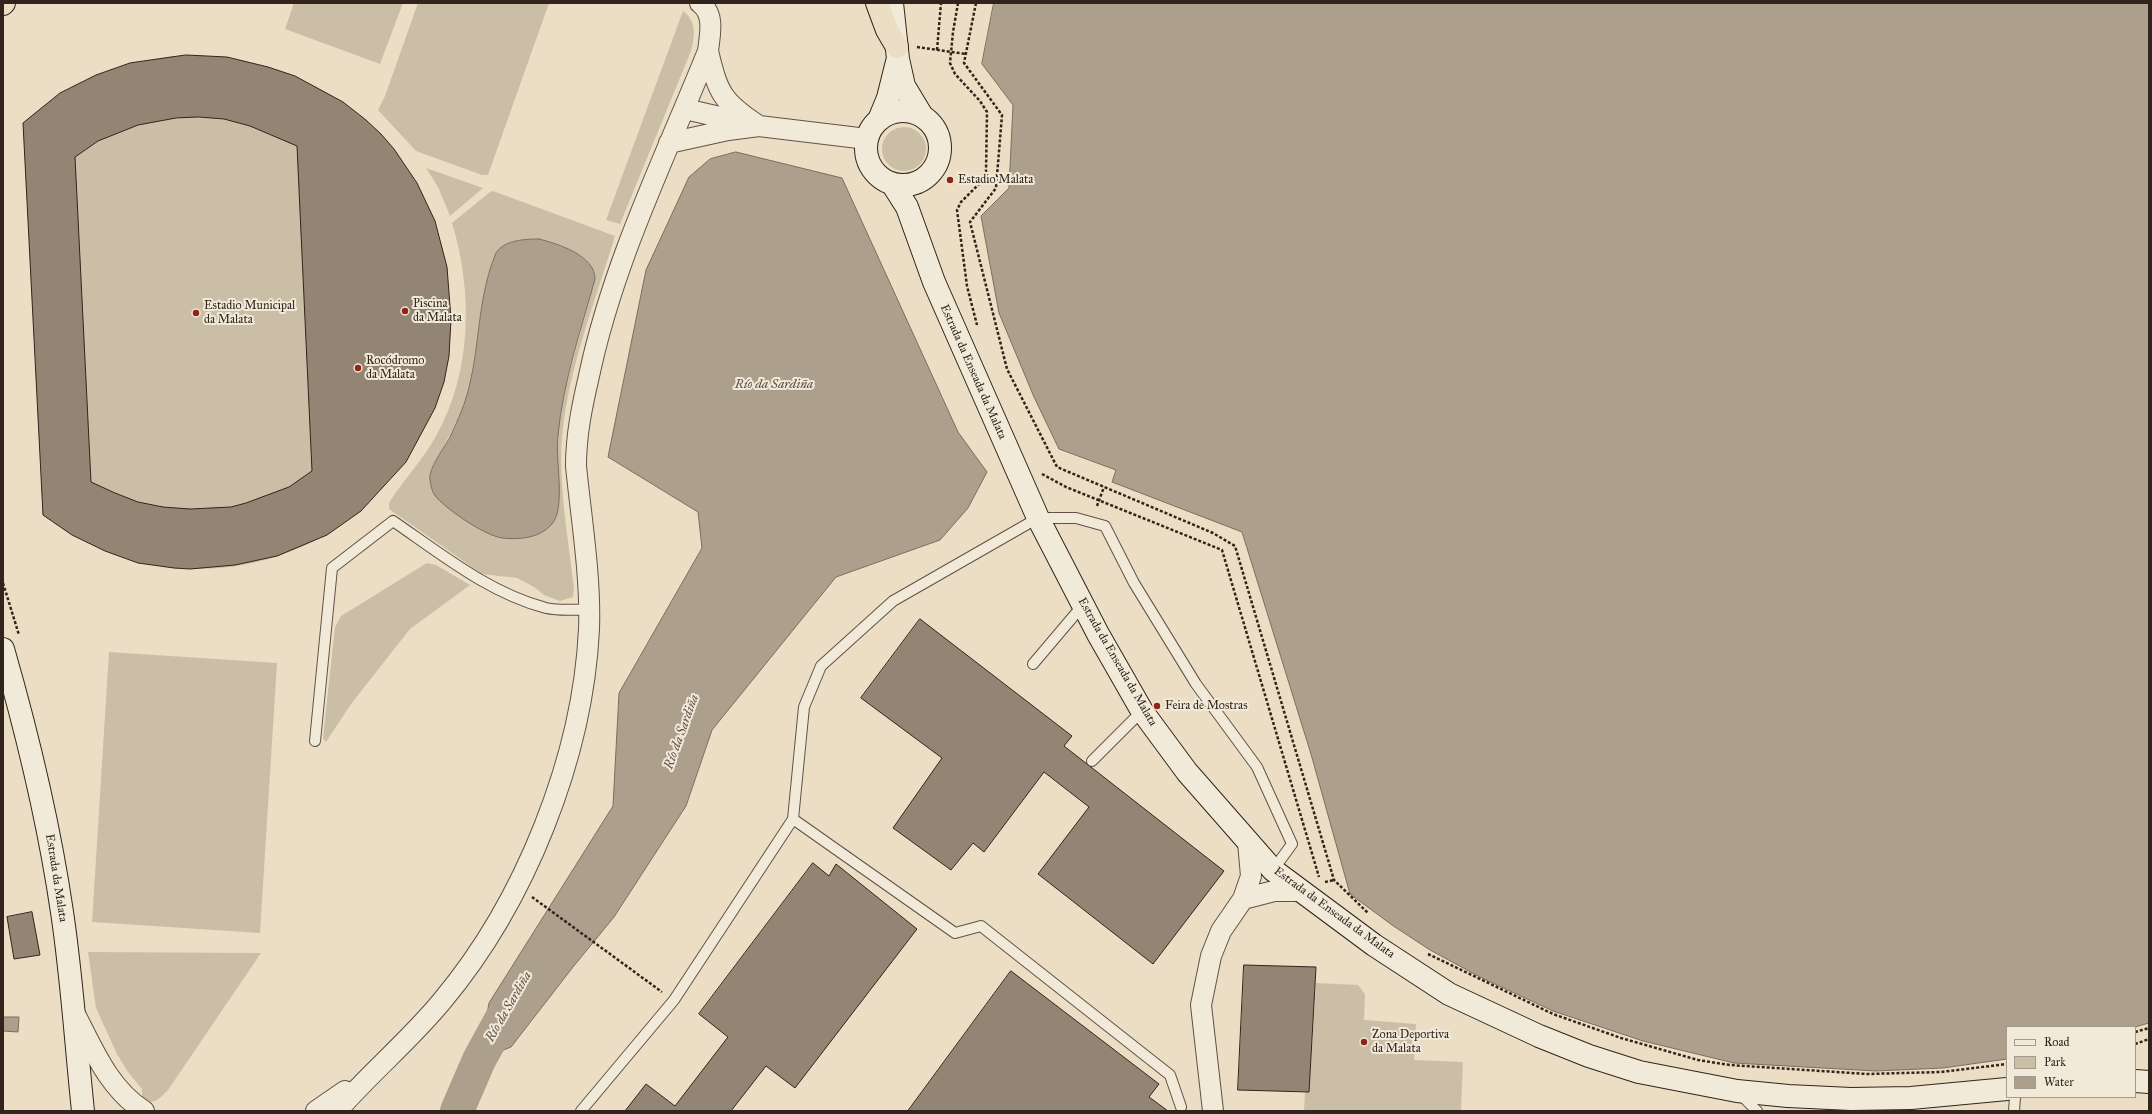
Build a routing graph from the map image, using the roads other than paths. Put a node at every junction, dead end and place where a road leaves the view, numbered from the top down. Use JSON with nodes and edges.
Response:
{"nodes":[{"id":1,"x":700,"y":3,"type":"edge"},
{"id":2,"x":877,"y":3,"type":"edge"},
{"id":3,"x":892,"y":3,"type":"edge"},
{"id":4,"x":708,"y":51,"type":"junction"},
{"id":5,"x":904,"y":51,"type":"junction"},
{"id":6,"x":685,"y":109,"type":"junction"},
{"id":7,"x":922,"y":116,"type":"junction"},
{"id":8,"x":879,"y":120,"type":"junction"},
{"id":9,"x":759,"y":126,"type":"junction"},
{"id":10,"x":867,"y":139,"type":"junction"},
{"id":11,"x":670,"y":143,"type":"junction"},
{"id":12,"x":931,"y":173,"type":"junction"},
{"id":13,"x":893,"y":185,"type":"junction"},
{"id":14,"x":916,"y":230,"type":"junction"},
{"id":15,"x":1038,"y":518,"type":"junction"},
{"id":16,"x":1083,"y":605,"type":"junction"},
{"id":17,"x":589,"y":609,"type":"junction"},
{"id":18,"x":3,"y":649,"type":"edge"},
{"id":19,"x":1033,"y":664,"type":"dead end"},
{"id":20,"x":1142,"y":711,"type":"junction"},
{"id":21,"x":315,"y":741,"type":"dead end"},
{"id":22,"x":1092,"y":761,"type":"dead end"},
{"id":23,"x":793,"y":819,"type":"junction"},
{"id":24,"x":1248,"y":842,"type":"junction"},
{"id":25,"x":1273,"y":870,"type":"junction"},
{"id":26,"x":1300,"y":890,"type":"junction"},
{"id":27,"x":1243,"y":899,"type":"junction"},
{"id":28,"x":73,"y":1010,"type":"junction"},
{"id":29,"x":378,"y":1069,"type":"junction"},
{"id":30,"x":2136,"y":1080,"type":"edge"},
{"id":31,"x":2149,"y":1082,"type":"edge"},
{"id":32,"x":2006,"y":1089,"type":"edge"},
{"id":33,"x":1737,"y":1091,"type":"junction"},
{"id":34,"x":2015,"y":1098,"type":"edge"},
{"id":35,"x":1181,"y":1107,"type":"dead end"},
{"id":36,"x":83,"y":1111,"type":"edge"},
{"id":37,"x":144,"y":1111,"type":"edge"},
{"id":38,"x":316,"y":1111,"type":"edge"},
{"id":39,"x":337,"y":1111,"type":"edge"},
{"id":40,"x":581,"y":1111,"type":"edge"},
{"id":41,"x":1213,"y":1111,"type":"edge"},
{"id":42,"x":1757,"y":1111,"type":"edge"},
{"id":43,"x":2014,"y":1111,"type":"edge"}],
"edges":[{"from":1,"to":4,"type":"street"},
{"from":2,"to":5,"type":"highway"},
{"from":3,"to":5,"type":"main road"},
{"from":4,"to":6,"type":"street"},
{"from":4,"to":9,"type":"street"},
{"from":5,"to":7,"type":"main road"},
{"from":5,"to":8,"type":"main road"},
{"from":6,"to":9,"type":"street"},
{"from":6,"to":11,"type":"street"},
{"from":7,"to":8,"type":"main road"},
{"from":7,"to":12,"type":"main road"},
{"from":8,"to":10,"type":"main road"},
{"from":9,"to":10,"type":"street"},
{"from":9,"to":11,"type":"street"},
{"from":10,"to":13,"type":"main road"},
{"from":11,"to":17,"type":"street"},
{"from":12,"to":13,"type":"main road"},
{"from":12,"to":14,"type":"main road","name":"Estrada da Enseada da Malata"},
{"from":13,"to":14,"type":"main road","name":"Estrada da Enseada da Malata"},
{"from":14,"to":15,"type":"main road","name":"Estrada da Enseada da Malata"},
{"from":15,"to":16,"type":"main road","name":"Estrada da Enseada da Malata"},
{"from":15,"to":23,"type":"lane"},
{"from":15,"to":25,"type":"lane"},
{"from":16,"to":19,"type":"lane"},
{"from":16,"to":20,"type":"main road","name":"Estrada da Enseada da Malata"},
{"from":17,"to":21,"type":"lane"},
{"from":17,"to":29,"type":"street"},
{"from":18,"to":28,"type":"main road","name":"Estrada da Malata"},
{"from":20,"to":22,"type":"lane"},
{"from":20,"to":24,"type":"main road","name":"Estrada da Enseada da Malata"},
{"from":23,"to":35,"type":"lane"},
{"from":23,"to":40,"type":"lane"},
{"from":24,"to":25,"type":"main road","name":"Estrada da Enseada da Malata"},
{"from":24,"to":27,"type":"street"},
{"from":25,"to":26,"type":"main road","name":"Estrada da Enseada da Malata"},
{"from":26,"to":27,"type":"street"},
{"from":26,"to":33,"type":"main road","name":"Estrada da Enseada da Malata"},
{"from":27,"to":41,"type":"street"},
{"from":28,"to":36,"type":"main road","name":"Estrada da Malata"},
{"from":28,"to":37,"type":"street"},
{"from":29,"to":38,"type":"street"},
{"from":29,"to":39,"type":"street"},
{"from":30,"to":31,"type":"main road"},
{"from":32,"to":33,"type":"main road","name":"Estrada da Enseada da Malata"},
{"from":33,"to":42,"type":"lane"},
{"from":34,"to":43,"type":"lane"}]}
